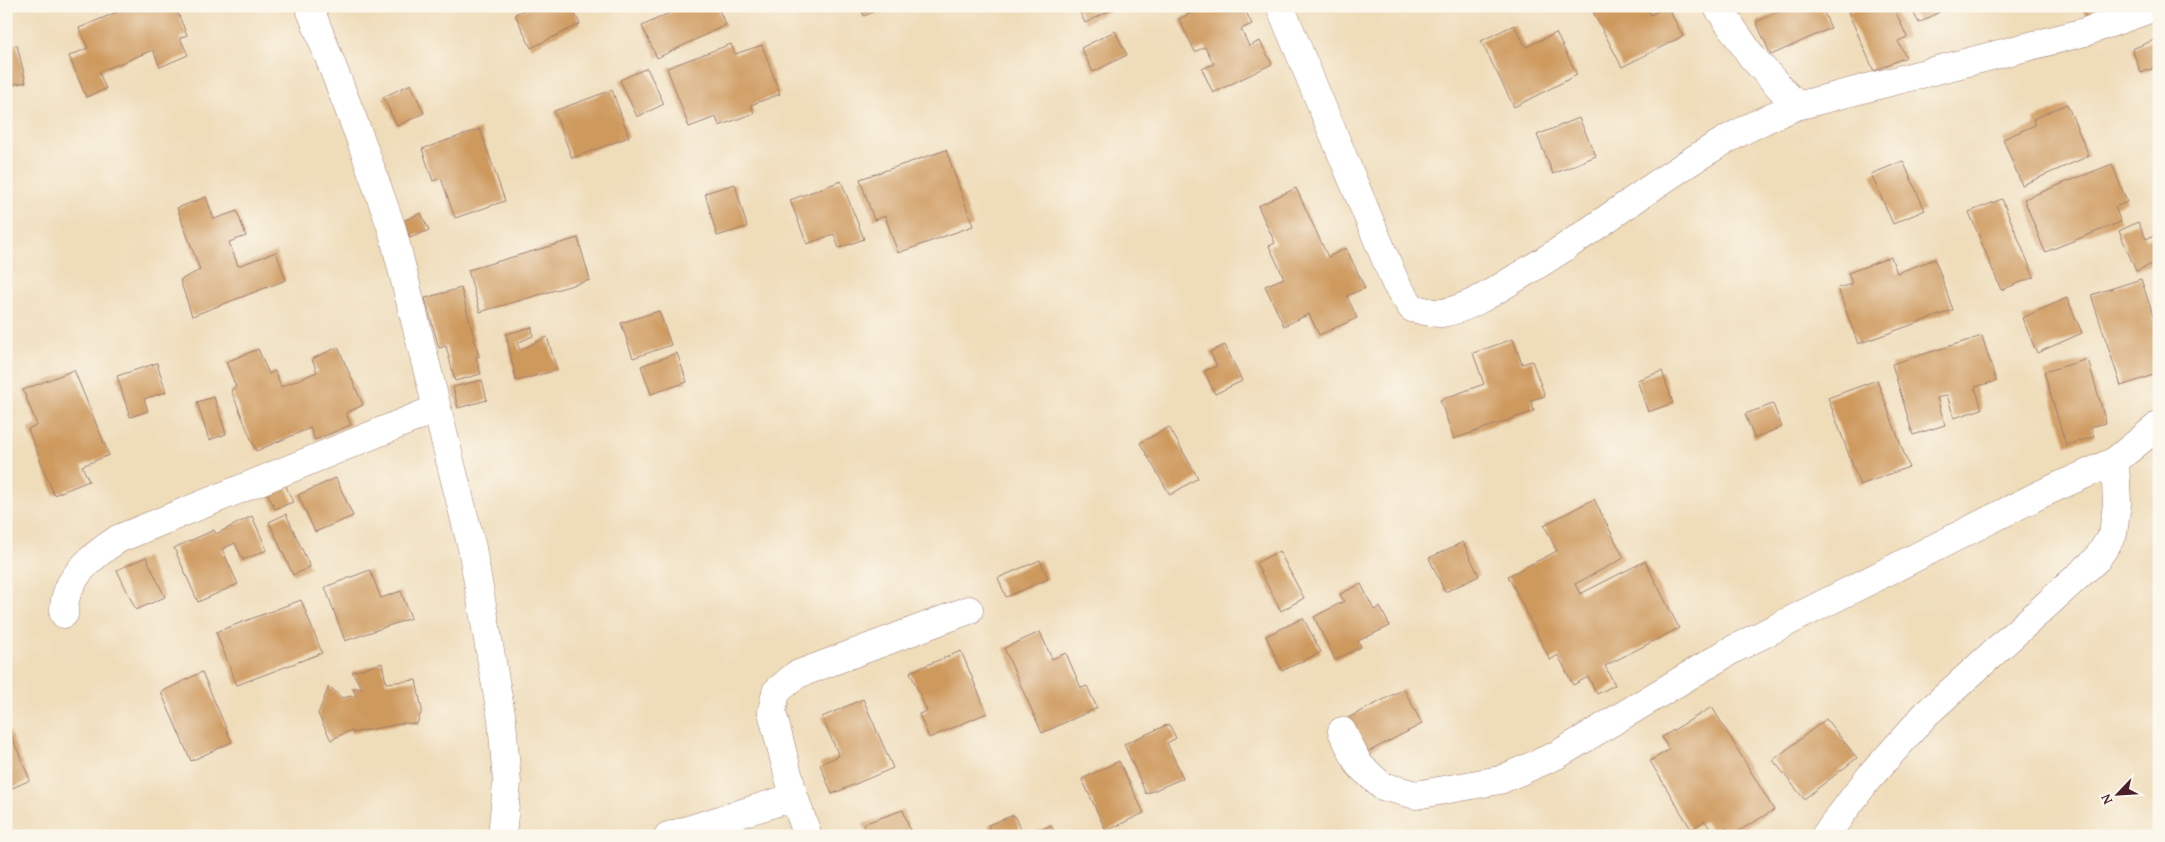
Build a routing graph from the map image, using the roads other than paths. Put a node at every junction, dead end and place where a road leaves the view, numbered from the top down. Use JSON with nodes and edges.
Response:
{"nodes":[{"id":1,"x":309,"y":6,"type":"edge"},
{"id":2,"x":1280,"y":6,"type":"edge"},
{"id":3,"x":1717,"y":6,"type":"edge"},
{"id":4,"x":2158,"y":6,"type":"edge"},
{"id":5,"x":1797,"y":106,"type":"junction"},
{"id":6,"x":436,"y":409,"type":"junction"},
{"id":7,"x":2159,"y":425,"type":"edge"},
{"id":8,"x":2115,"y":461,"type":"junction"},
{"id":9,"x":969,"y":610,"type":"dead end"},
{"id":10,"x":64,"y":614,"type":"dead end"},
{"id":11,"x":1342,"y":731,"type":"dead end"},
{"id":12,"x":794,"y":797,"type":"junction"},
{"id":13,"x":502,"y":836,"type":"edge"},
{"id":14,"x":668,"y":836,"type":"edge"},
{"id":15,"x":808,"y":836,"type":"edge"},
{"id":16,"x":1825,"y":836,"type":"edge"}],
"edges":[{"from":1,"to":6,"type":"street"},
{"from":2,"to":5,"type":"street"},
{"from":3,"to":5,"type":"street"},
{"from":4,"to":5,"type":"street"},
{"from":6,"to":10,"type":"street"},
{"from":6,"to":13,"type":"street"},
{"from":7,"to":8,"type":"street"},
{"from":8,"to":11,"type":"street"},
{"from":8,"to":16,"type":"street"},
{"from":9,"to":12,"type":"street"},
{"from":12,"to":14,"type":"street"},
{"from":12,"to":15,"type":"street"}]}
